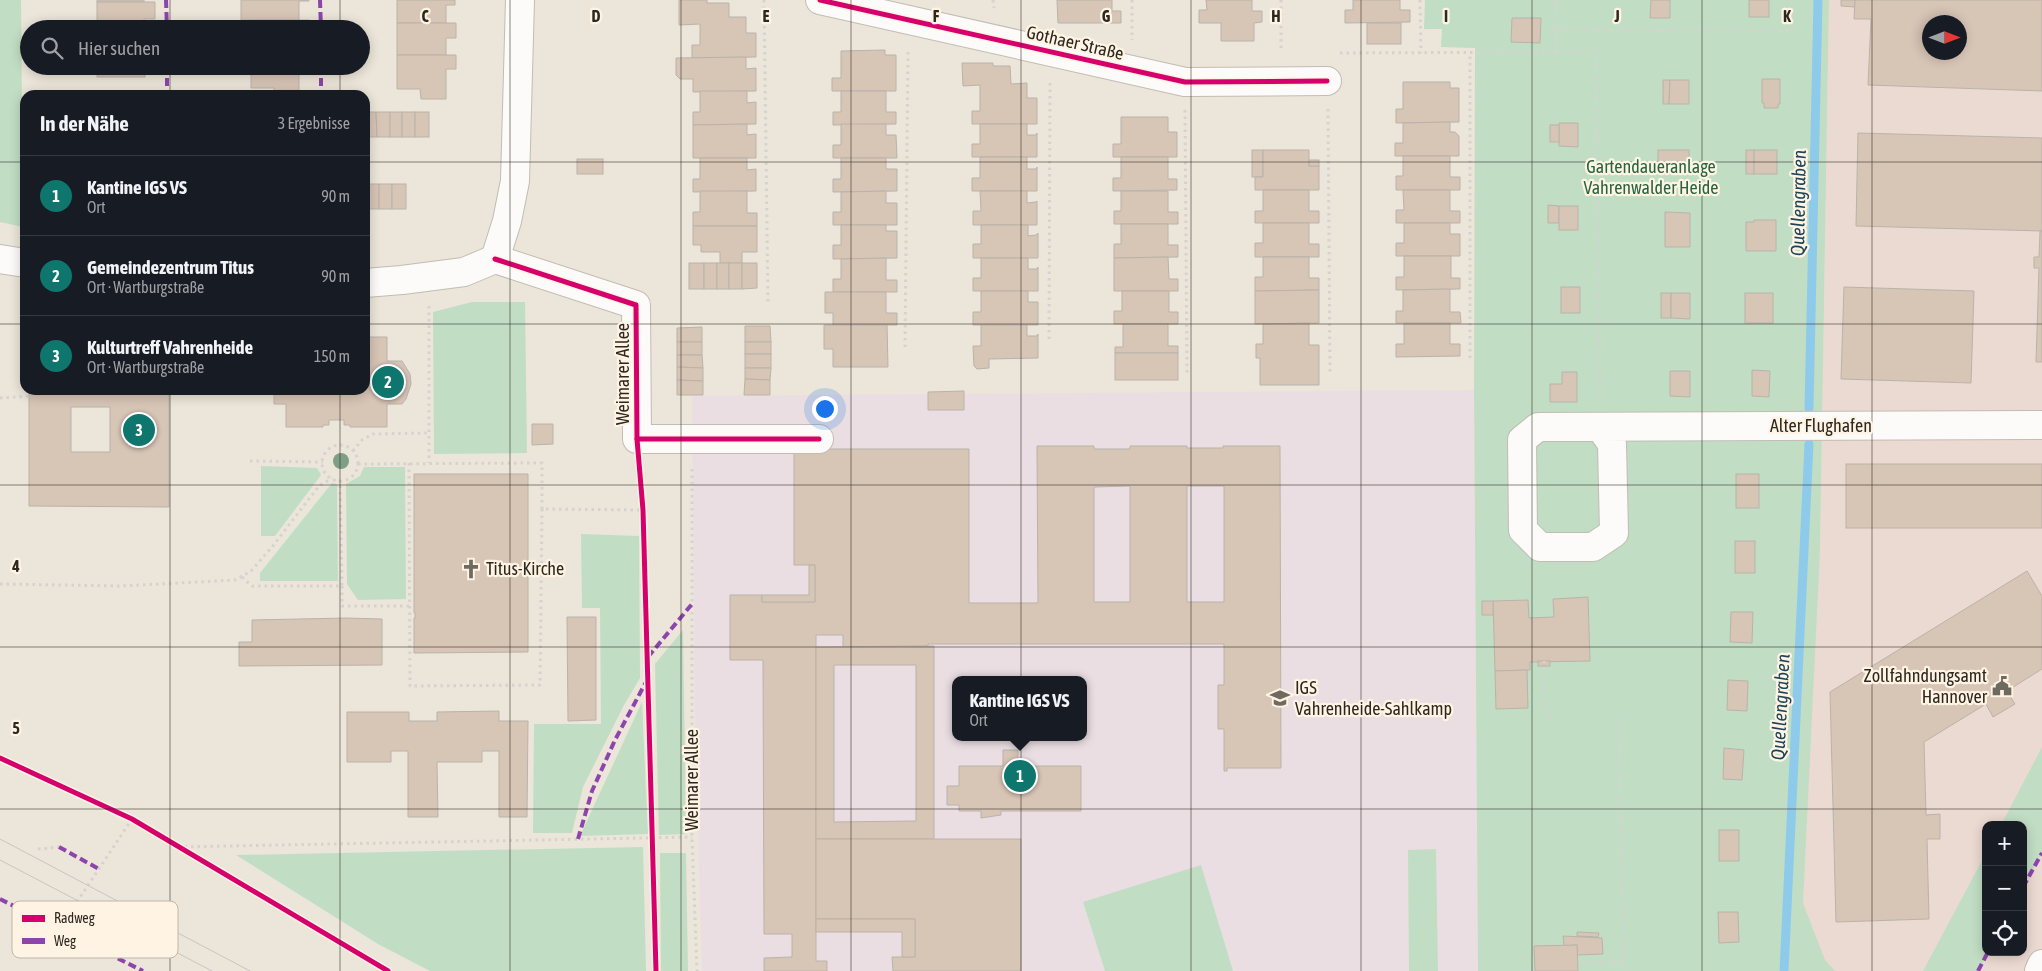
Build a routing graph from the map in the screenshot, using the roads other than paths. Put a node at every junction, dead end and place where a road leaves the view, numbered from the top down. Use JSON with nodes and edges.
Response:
{"nodes":[{"id":1,"x":520,"y":0,"type":"edge"},
{"id":2,"x":820,"y":0,"type":"edge"},
{"id":3,"x":1327,"y":81,"type":"road end"},
{"id":4,"x":0,"y":258,"type":"edge"},
{"id":5,"x":495,"y":259,"type":"junction"},
{"id":6,"x":20,"y":262,"type":"edge"},
{"id":7,"x":370,"y":282,"type":"edge"},
{"id":8,"x":2042,"y":425,"type":"edge"},
{"id":9,"x":1600,"y":427,"type":"junction"},
{"id":10,"x":819,"y":439,"type":"dead end"},
{"id":11,"x":2042,"y":964,"type":"edge"},
{"id":12,"x":2038,"y":971,"type":"edge"}],
"edges":[{"from":1,"to":5,"type":"street"},
{"from":2,"to":3,"type":"street","name":"Gothaer Straße"},
{"from":4,"to":6,"type":"street"},
{"from":5,"to":7,"type":"street"},
{"from":5,"to":10,"type":"street","name":"Weimarer Allee"},
{"from":8,"to":9,"type":"street","name":"Alter Flughafen"},
{"from":9,"to":9,"type":"street","name":"Alter Flughafen"},
{"from":11,"to":12,"type":"street"}]}
